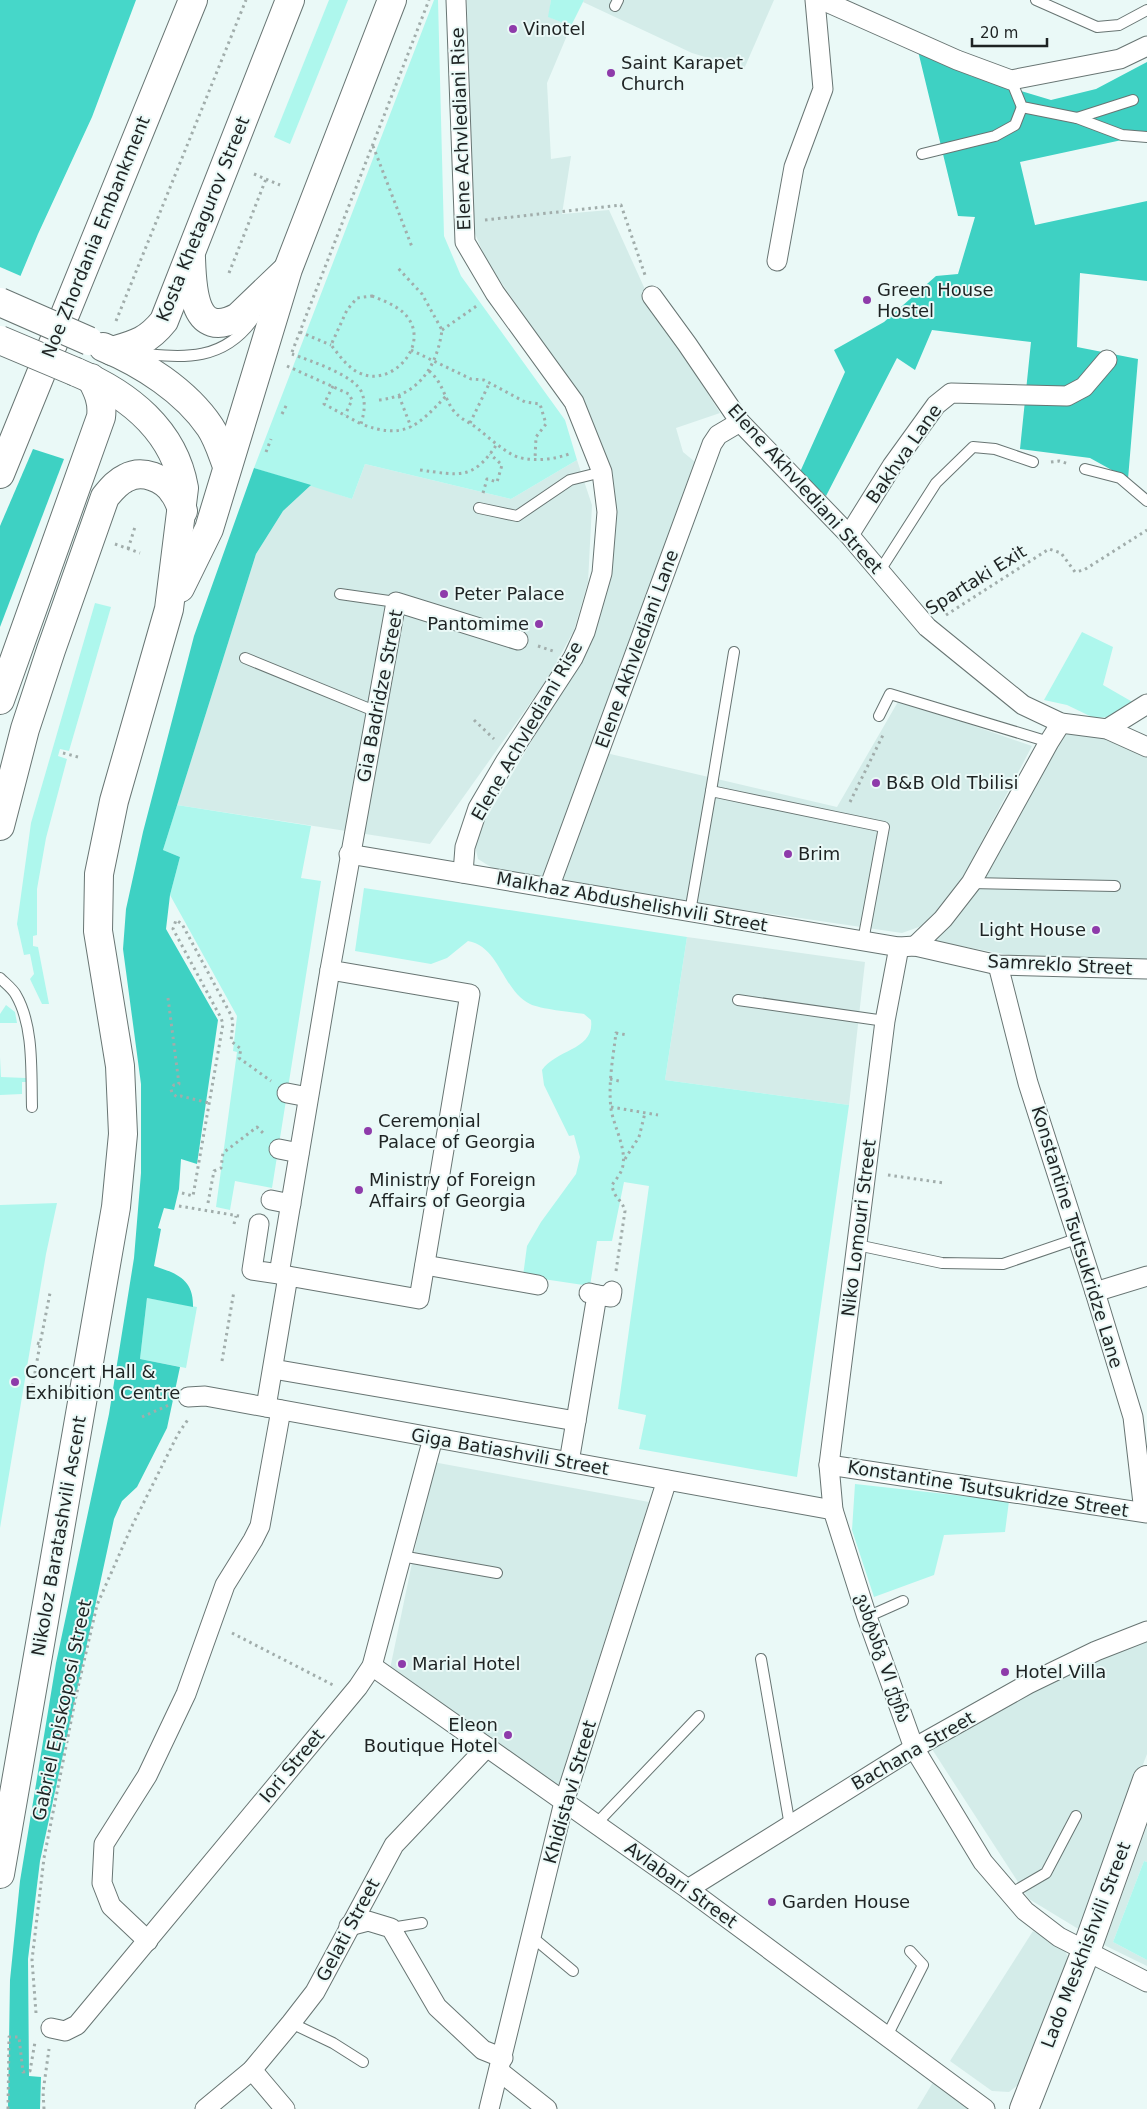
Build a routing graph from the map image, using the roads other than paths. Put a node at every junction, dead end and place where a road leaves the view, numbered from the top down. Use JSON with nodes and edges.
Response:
{"nodes":[{"id":1,"x":193,"y":0,"type":"edge"},
{"id":2,"x":290,"y":0,"type":"edge"},
{"id":3,"x":392,"y":0,"type":"edge"},
{"id":4,"x":456,"y":0,"type":"edge"},
{"id":5,"x":815,"y":0,"type":"edge"},
{"id":6,"x":822,"y":0,"type":"edge"},
{"id":7,"x":1036,"y":0,"type":"edge"},
{"id":8,"x":1147,"y":10,"type":"edge"},
{"id":9,"x":1147,"y":46,"type":"edge"},
{"id":10,"x":1011,"y":80,"type":"junction"},
{"id":11,"x":1132,"y":100,"type":"dead end"},
{"id":12,"x":1022,"y":107,"type":"junction"},
{"id":13,"x":1077,"y":118,"type":"junction"},
{"id":14,"x":1147,"y":137,"type":"edge"},
{"id":15,"x":922,"y":154,"type":"dead end"},
{"id":16,"x":191,"y":252,"type":"junction"},
{"id":17,"x":777,"y":261,"type":"dead end"},
{"id":18,"x":288,"y":269,"type":"junction"},
{"id":19,"x":652,"y":296,"type":"road end"},
{"id":20,"x":0,"y":302,"type":"edge"},
{"id":21,"x":0,"y":340,"type":"edge"},
{"id":22,"x":101,"y":346,"type":"junction"},
{"id":23,"x":1107,"y":360,"type":"dead end"},
{"id":24,"x":84,"y":375,"type":"junction"},
{"id":25,"x":740,"y":422,"type":"junction"},
{"id":26,"x":1033,"y":462,"type":"road end"},
{"id":27,"x":227,"y":466,"type":"junction"},
{"id":28,"x":1085,"y":469,"type":"road end"},
{"id":29,"x":602,"y":472,"type":"junction"},
{"id":30,"x":0,"y":474,"type":"edge"},
{"id":31,"x":1147,"y":501,"type":"edge"},
{"id":32,"x":479,"y":508,"type":"road end"},
{"id":33,"x":183,"y":511,"type":"junction"},
{"id":34,"x":849,"y":535,"type":"junction"},
{"id":35,"x":879,"y":572,"type":"junction"},
{"id":36,"x":340,"y":594,"type":"dead end"},
{"id":37,"x":396,"y":602,"type":"junction"},
{"id":38,"x":169,"y":610,"type":"junction"},
{"id":39,"x":518,"y":640,"type":"road end"},
{"id":40,"x":734,"y":652,"type":"dead end"},
{"id":41,"x":245,"y":658,"type":"dead end"},
{"id":42,"x":0,"y":700,"type":"edge"},
{"id":43,"x":1147,"y":704,"type":"edge"},
{"id":44,"x":377,"y":712,"type":"junction"},
{"id":45,"x":879,"y":716,"type":"road end"},
{"id":46,"x":1061,"y":723,"type":"junction"},
{"id":47,"x":1107,"y":730,"type":"junction"},
{"id":48,"x":1049,"y":742,"type":"junction"},
{"id":49,"x":1147,"y":748,"type":"edge"},
{"id":50,"x":711,"y":791,"type":"junction"},
{"id":51,"x":0,"y":826,"type":"edge"},
{"id":52,"x":349,"y":854,"type":"junction"},
{"id":53,"x":463,"y":873,"type":"junction"},
{"id":54,"x":971,"y":883,"type":"junction"},
{"id":55,"x":1115,"y":886,"type":"dead end"},
{"id":56,"x":549,"y":888,"type":"junction"},
{"id":57,"x":690,"y":912,"type":"junction"},
{"id":58,"x":863,"y":941,"type":"junction"},
{"id":59,"x":907,"y":946,"type":"junction"},
{"id":60,"x":998,"y":965,"type":"junction"},
{"id":61,"x":1147,"y":969,"type":"edge"},
{"id":62,"x":330,"y":970,"type":"junction"},
{"id":63,"x":0,"y":978,"type":"edge"},
{"id":64,"x":738,"y":1000,"type":"dead end"},
{"id":65,"x":884,"y":1021,"type":"junction"},
{"id":66,"x":287,"y":1093,"type":"road end"},
{"id":67,"x":308,"y":1097,"type":"junction"},
{"id":68,"x":32,"y":1107,"type":"dead end"},
{"id":69,"x":279,"y":1148,"type":"road end"},
{"id":70,"x":299,"y":1153,"type":"junction"},
{"id":71,"x":271,"y":1200,"type":"dead end"},
{"id":72,"x":291,"y":1204,"type":"junction"},
{"id":73,"x":259,"y":1224,"type":"road end"},
{"id":74,"x":1079,"y":1238,"type":"junction"},
{"id":75,"x":857,"y":1245,"type":"junction"},
{"id":76,"x":425,"y":1265,"type":"junction"},
{"id":77,"x":283,"y":1275,"type":"junction"},
{"id":78,"x":1147,"y":1276,"type":"edge"},
{"id":79,"x":538,"y":1285,"type":"dead end"},
{"id":80,"x":1095,"y":1292,"type":"junction"},
{"id":81,"x":599,"y":1293,"type":"road end"},
{"id":82,"x":273,"y":1369,"type":"junction"},
{"id":83,"x":196,"y":1396,"type":"road end"},
{"id":84,"x":273,"y":1408,"type":"junction"},
{"id":85,"x":576,"y":1421,"type":"junction"},
{"id":86,"x":433,"y":1438,"type":"junction"},
{"id":87,"x":569,"y":1462,"type":"junction"},
{"id":88,"x":829,"y":1465,"type":"junction"},
{"id":89,"x":667,"y":1480,"type":"junction"},
{"id":90,"x":833,"y":1510,"type":"junction"},
{"id":91,"x":1146,"y":1512,"type":"edge"},
{"id":92,"x":401,"y":1556,"type":"junction"},
{"id":93,"x":497,"y":1573,"type":"dead end"},
{"id":94,"x":903,"y":1601,"type":"dead end"},
{"id":95,"x":867,"y":1617,"type":"junction"},
{"id":96,"x":1147,"y":1631,"type":"edge"},
{"id":97,"x":761,"y":1659,"type":"dead end"},
{"id":98,"x":372,"y":1666,"type":"junction"},
{"id":99,"x":699,"y":1716,"type":"dead end"},
{"id":100,"x":487,"y":1747,"type":"junction"},
{"id":101,"x":914,"y":1748,"type":"junction"},
{"id":102,"x":1147,"y":1780,"type":"edge"},
{"id":103,"x":564,"y":1802,"type":"junction"},
{"id":104,"x":1076,"y":1816,"type":"dead end"},
{"id":105,"x":596,"y":1824,"type":"junction"},
{"id":106,"x":790,"y":1826,"type":"junction"},
{"id":107,"x":0,"y":1874,"type":"edge"},
{"id":108,"x":688,"y":1889,"type":"junction"},
{"id":109,"x":1010,"y":1894,"type":"junction"},
{"id":110,"x":422,"y":1923,"type":"dead end"},
{"id":111,"x":349,"y":1926,"type":"junction"},
{"id":112,"x":391,"y":1928,"type":"junction"},
{"id":113,"x":531,"y":1936,"type":"junction"},
{"id":114,"x":148,"y":1941,"type":"junction"},
{"id":115,"x":910,"y":1951,"type":"dead end"},
{"id":116,"x":1086,"y":1951,"type":"junction"},
{"id":117,"x":573,"y":1971,"type":"dead end"},
{"id":118,"x":1147,"y":1982,"type":"edge"},
{"id":119,"x":290,"y":2023,"type":"junction"},
{"id":120,"x":44,"y":2031,"type":"road end"},
{"id":121,"x":887,"y":2036,"type":"junction"},
{"id":122,"x":363,"y":2062,"type":"dead end"},
{"id":123,"x":501,"y":2065,"type":"junction"},
{"id":124,"x":252,"y":2070,"type":"junction"},
{"id":125,"x":205,"y":2109,"type":"edge"},
{"id":126,"x":285,"y":2109,"type":"edge"},
{"id":127,"x":489,"y":2109,"type":"edge"},
{"id":128,"x":547,"y":2109,"type":"edge"},
{"id":129,"x":985,"y":2109,"type":"edge"},
{"id":130,"x":1024,"y":2109,"type":"edge"}],
"edges":[{"from":1,"to":30,"type":"main road","name":"Noe Zhordania Embankment"},
{"from":2,"to":16,"type":"main road","name":"Kosta Khetagurov Street"},
{"from":3,"to":18,"type":"main road"},
{"from":4,"to":29,"type":"street","name":"Elene Achvlediani Rise"},
{"from":5,"to":17,"type":"street"},
{"from":6,"to":10,"type":"street"},
{"from":7,"to":8,"type":"lane"},
{"from":9,"to":10,"type":"street"},
{"from":10,"to":12,"type":"lane"},
{"from":11,"to":13,"type":"lane"},
{"from":12,"to":13,"type":"lane"},
{"from":12,"to":15,"type":"lane"},
{"from":13,"to":14,"type":"lane"},
{"from":16,"to":18,"type":"main road"},
{"from":16,"to":22,"type":"main road","name":"Kosta Khetagurov Street"},
{"from":18,"to":22,"type":"lane"},
{"from":18,"to":27,"type":"main road"},
{"from":19,"to":25,"type":"street","name":"Elene Akhvlediani Street"},
{"from":20,"to":22,"type":"main road","bridge":true},
{"from":21,"to":24,"type":"main road","name":"Nikoloz Baratashvili Ascent","bridge":true},
{"from":22,"to":27,"type":"main road"},
{"from":23,"to":34,"type":"street","name":"Bakhva Lane"},
{"from":24,"to":33,"type":"main road","name":"Nikoloz Baratashvili Ascent"},
{"from":24,"to":42,"type":"main road"},
{"from":25,"to":34,"type":"street","name":"Elene Akhvlediani Street"},
{"from":25,"to":56,"type":"street","name":"Elene Akhvlediani Lane"},
{"from":26,"to":35,"type":"lane"},
{"from":27,"to":38,"type":"main road","name":"Nikoloz Baratashvili Ascent"},
{"from":28,"to":31,"type":"lane"},
{"from":29,"to":32,"type":"lane"},
{"from":29,"to":53,"type":"street","name":"Elene Achvlediani Rise"},
{"from":33,"to":38,"type":"main road","name":"Nikoloz Baratashvili Ascent"},
{"from":33,"to":51,"type":"main road"},
{"from":34,"to":35,"type":"street","name":"Elene Akhvlediani Street"},
{"from":35,"to":46,"type":"street","name":"Elene Akhvlediani Street"},
{"from":36,"to":37,"type":"lane"},
{"from":37,"to":39,"type":"street","name":"Gia Badridze Street"},
{"from":37,"to":44,"type":"street","name":"Gia Badridze Street"},
{"from":38,"to":107,"type":"main road","name":"Nikoloz Baratashvili Ascent"},
{"from":40,"to":50,"type":"lane"},
{"from":41,"to":44,"type":"lane"},
{"from":43,"to":47,"type":"street"},
{"from":44,"to":52,"type":"street","name":"Gia Badridze Street"},
{"from":45,"to":48,"type":"lane"},
{"from":46,"to":47,"type":"street","name":"Elene Akhvlediani Street"},
{"from":46,"to":48,"type":"street"},
{"from":47,"to":49,"type":"street","name":"Elene Akhvlediani Street"},
{"from":48,"to":54,"type":"street"},
{"from":50,"to":57,"type":"lane"},
{"from":50,"to":58,"type":"lane"},
{"from":52,"to":53,"type":"street","name":"Malkhaz Abdushelishvili Street"},
{"from":52,"to":62,"type":"street","name":"Gia Badridze Street"},
{"from":53,"to":56,"type":"street","name":"Malkhaz Abdushelishvili Street"},
{"from":54,"to":55,"type":"lane"},
{"from":54,"to":59,"type":"street"},
{"from":56,"to":57,"type":"street","name":"Malkhaz Abdushelishvili Street"},
{"from":57,"to":58,"type":"street","name":"Malkhaz Abdushelishvili Street"},
{"from":58,"to":59,"type":"street","name":"Malkhaz Abdushelishvili Street"},
{"from":59,"to":60,"type":"street","name":"Samreklo Street"},
{"from":59,"to":65,"type":"street","name":"Niko Lomouri Street"},
{"from":60,"to":61,"type":"street","name":"Samreklo Street"},
{"from":60,"to":74,"type":"street","name":"Konstantine Tsutsukridze Lane"},
{"from":62,"to":67,"type":"street","name":"Gia Badridze Street"},
{"from":62,"to":76,"type":"street"},
{"from":63,"to":68,"type":"lane"},
{"from":64,"to":65,"type":"lane"},
{"from":65,"to":75,"type":"street","name":"Niko Lomouri Street"},
{"from":66,"to":67,"type":"street"},
{"from":67,"to":70,"type":"street","name":"Gia Badridze Street"},
{"from":69,"to":70,"type":"street"},
{"from":70,"to":72,"type":"street","name":"Gia Badridze Street"},
{"from":71,"to":72,"type":"street"},
{"from":72,"to":77,"type":"street","name":"Gia Badridze Street"},
{"from":73,"to":77,"type":"street"},
{"from":74,"to":75,"type":"lane"},
{"from":74,"to":80,"type":"street","name":"Konstantine Tsutsukridze Lane"},
{"from":75,"to":88,"type":"street","name":"Niko Lomouri Street"},
{"from":76,"to":77,"type":"street"},
{"from":76,"to":79,"type":"street"},
{"from":77,"to":82,"type":"street","name":"Gia Badridze Street"},
{"from":78,"to":80,"type":"street"},
{"from":80,"to":91,"type":"street","name":"Konstantine Tsutsukridze Lane"},
{"from":81,"to":85,"type":"street"},
{"from":82,"to":84,"type":"street","name":"Gia Badridze Street"},
{"from":82,"to":85,"type":"street"},
{"from":83,"to":84,"type":"street","name":"Giga Batiashvili Street"},
{"from":84,"to":86,"type":"street","name":"Giga Batiashvili Street"},
{"from":84,"to":114,"type":"street","name":"Gia Badridze Street"},
{"from":85,"to":87,"type":"street"},
{"from":86,"to":87,"type":"street","name":"Giga Batiashvili Street"},
{"from":86,"to":92,"type":"street","name":"Iori Street"},
{"from":87,"to":89,"type":"street","name":"Giga Batiashvili Street"},
{"from":88,"to":90,"type":"street","name":"Niko Lomouri Street"},
{"from":88,"to":91,"type":"street","name":"Konstantine Tsutsukridze Street"},
{"from":89,"to":90,"type":"street","name":"Giga Batiashvili Street"},
{"from":89,"to":103,"type":"street","name":"Khidistavi Street"},
{"from":90,"to":95,"type":"street","name":"ვახტანგ VI ქუჩა"},
{"from":92,"to":93,"type":"lane"},
{"from":92,"to":98,"type":"street","name":"Iori Street"},
{"from":94,"to":95,"type":"lane"},
{"from":95,"to":101,"type":"street","name":"ვახტანგ VI ქუჩა"},
{"from":96,"to":101,"type":"street","name":"Bachana Street"},
{"from":97,"to":106,"type":"lane"},
{"from":98,"to":100,"type":"street","name":"Avlabari Street"},
{"from":98,"to":114,"type":"street","name":"Iori Street"},
{"from":99,"to":105,"type":"lane"},
{"from":100,"to":103,"type":"street","name":"Avlabari Street"},
{"from":100,"to":111,"type":"street","name":"Gelati Street"},
{"from":101,"to":106,"type":"street","name":"Bachana Street"},
{"from":101,"to":109,"type":"street","name":"ვახტანგ VI ქუჩა"},
{"from":102,"to":116,"type":"main road","name":"Lado Meskhishvili Street"},
{"from":103,"to":105,"type":"street","name":"Avlabari Street"},
{"from":103,"to":113,"type":"street","name":"Khidistavi Street"},
{"from":104,"to":109,"type":"lane"},
{"from":105,"to":108,"type":"street","name":"Avlabari Street"},
{"from":106,"to":108,"type":"street","name":"Bachana Street"},
{"from":108,"to":121,"type":"street","name":"Avlabari Street"},
{"from":109,"to":116,"type":"street","name":"ვახტანგ VI ქუჩა"},
{"from":110,"to":112,"type":"lane"},
{"from":111,"to":112,"type":"street"},
{"from":111,"to":119,"type":"street","name":"Gelati Street"},
{"from":112,"to":123,"type":"street"},
{"from":113,"to":117,"type":"lane"},
{"from":113,"to":123,"type":"street","name":"Khidistavi Street"},
{"from":114,"to":120,"type":"street","name":"Iori Street"},
{"from":115,"to":121,"type":"lane"},
{"from":116,"to":118,"type":"street","name":"ვახტანგ VI ქუჩა"},
{"from":116,"to":130,"type":"main road","name":"Lado Meskhishvili Street"},
{"from":119,"to":122,"type":"lane"},
{"from":119,"to":124,"type":"street","name":"Gelati Street"},
{"from":121,"to":129,"type":"street","name":"Avlabari Street"},
{"from":123,"to":127,"type":"street","name":"Khidistavi Street"},
{"from":123,"to":128,"type":"street"},
{"from":124,"to":125,"type":"street","name":"Gelati Street"},
{"from":124,"to":126,"type":"street"}]}
